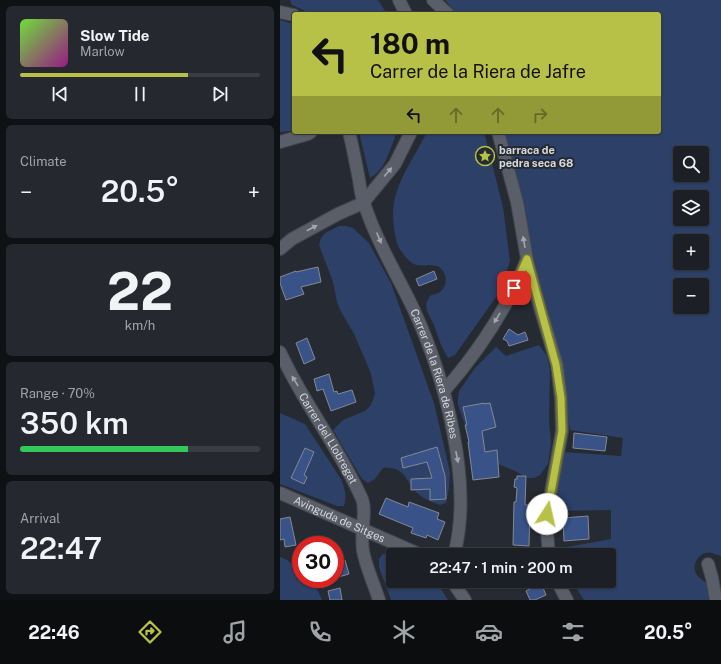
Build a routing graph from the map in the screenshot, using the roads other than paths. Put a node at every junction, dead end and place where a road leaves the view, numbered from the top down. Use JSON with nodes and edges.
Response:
{"nodes":[{"id":1,"x":400,"y":0,"type":"edge"},
{"id":2,"x":433,"y":0,"type":"edge"},
{"id":3,"x":280,"y":12,"type":"edge"},
{"id":4,"x":405,"y":12,"type":"edge"},
{"id":5,"x":446,"y":12,"type":"edge"},
{"id":6,"x":292,"y":15,"type":"edge"},
{"id":7,"x":308,"y":134,"type":"edge"},
{"id":8,"x":349,"y":134,"type":"edge"},
{"id":9,"x":410,"y":134,"type":"edge"},
{"id":10,"x":499,"y":134,"type":"edge"},
{"id":11,"x":280,"y":142,"type":"edge"},
{"id":12,"x":363,"y":202,"type":"junction"},
{"id":13,"x":280,"y":249,"type":"edge"},
{"id":14,"x":527,"y":259,"type":"junction"},
{"id":15,"x":280,"y":352,"type":"edge"},
{"id":16,"x":444,"y":391,"type":"junction"},
{"id":17,"x":280,"y":493,"type":"edge"},
{"id":18,"x":361,"y":528,"type":"junction"},
{"id":19,"x":405,"y":548,"type":"edge"},
{"id":20,"x":455,"y":548,"type":"edge"},
{"id":21,"x":548,"y":548,"type":"edge"},
{"id":22,"x":708,"y":564,"type":"dead end"},
{"id":23,"x":457,"y":588,"type":"edge"},
{"id":24,"x":561,"y":588,"type":"edge"},
{"id":25,"x":379,"y":600,"type":"edge"},
{"id":26,"x":465,"y":600,"type":"edge"},
{"id":27,"x":567,"y":600,"type":"edge"},
{"id":28,"x":716,"y":600,"type":"edge"}],
"edges":[{"from":1,"to":4,"type":"street"},
{"from":2,"to":5,"type":"street"},
{"from":3,"to":6,"type":"street"},
{"from":7,"to":11,"type":"street"},
{"from":8,"to":12,"type":"street","name":"Carrer de la Riera de Ribes"},
{"from":12,"to":9,"type":"street","one_way":true},
{"from":14,"to":10,"type":"street","one_way":true},
{"from":13,"to":12,"type":"street","one_way":true},
{"from":12,"to":16,"type":"street","name":"Carrer de la Riera de Ribes","one_way":true},
{"from":14,"to":16,"type":"street","one_way":true},
{"from":14,"to":21,"type":"street"},
{"from":18,"to":15,"type":"street","name":"Carrer del Llobregat","one_way":true},
{"from":16,"to":20,"type":"street","name":"Carrer de la Riera de Ribes","one_way":true},
{"from":17,"to":18,"type":"street","name":"Avinguda de Sitges"},
{"from":18,"to":19,"type":"street","name":"Avinguda de Sitges"},
{"from":18,"to":25,"type":"street","name":"Carrer del Llobregat"},
{"from":22,"to":28,"type":"street"},
{"from":23,"to":26,"type":"street"},
{"from":24,"to":27,"type":"street"}]}
